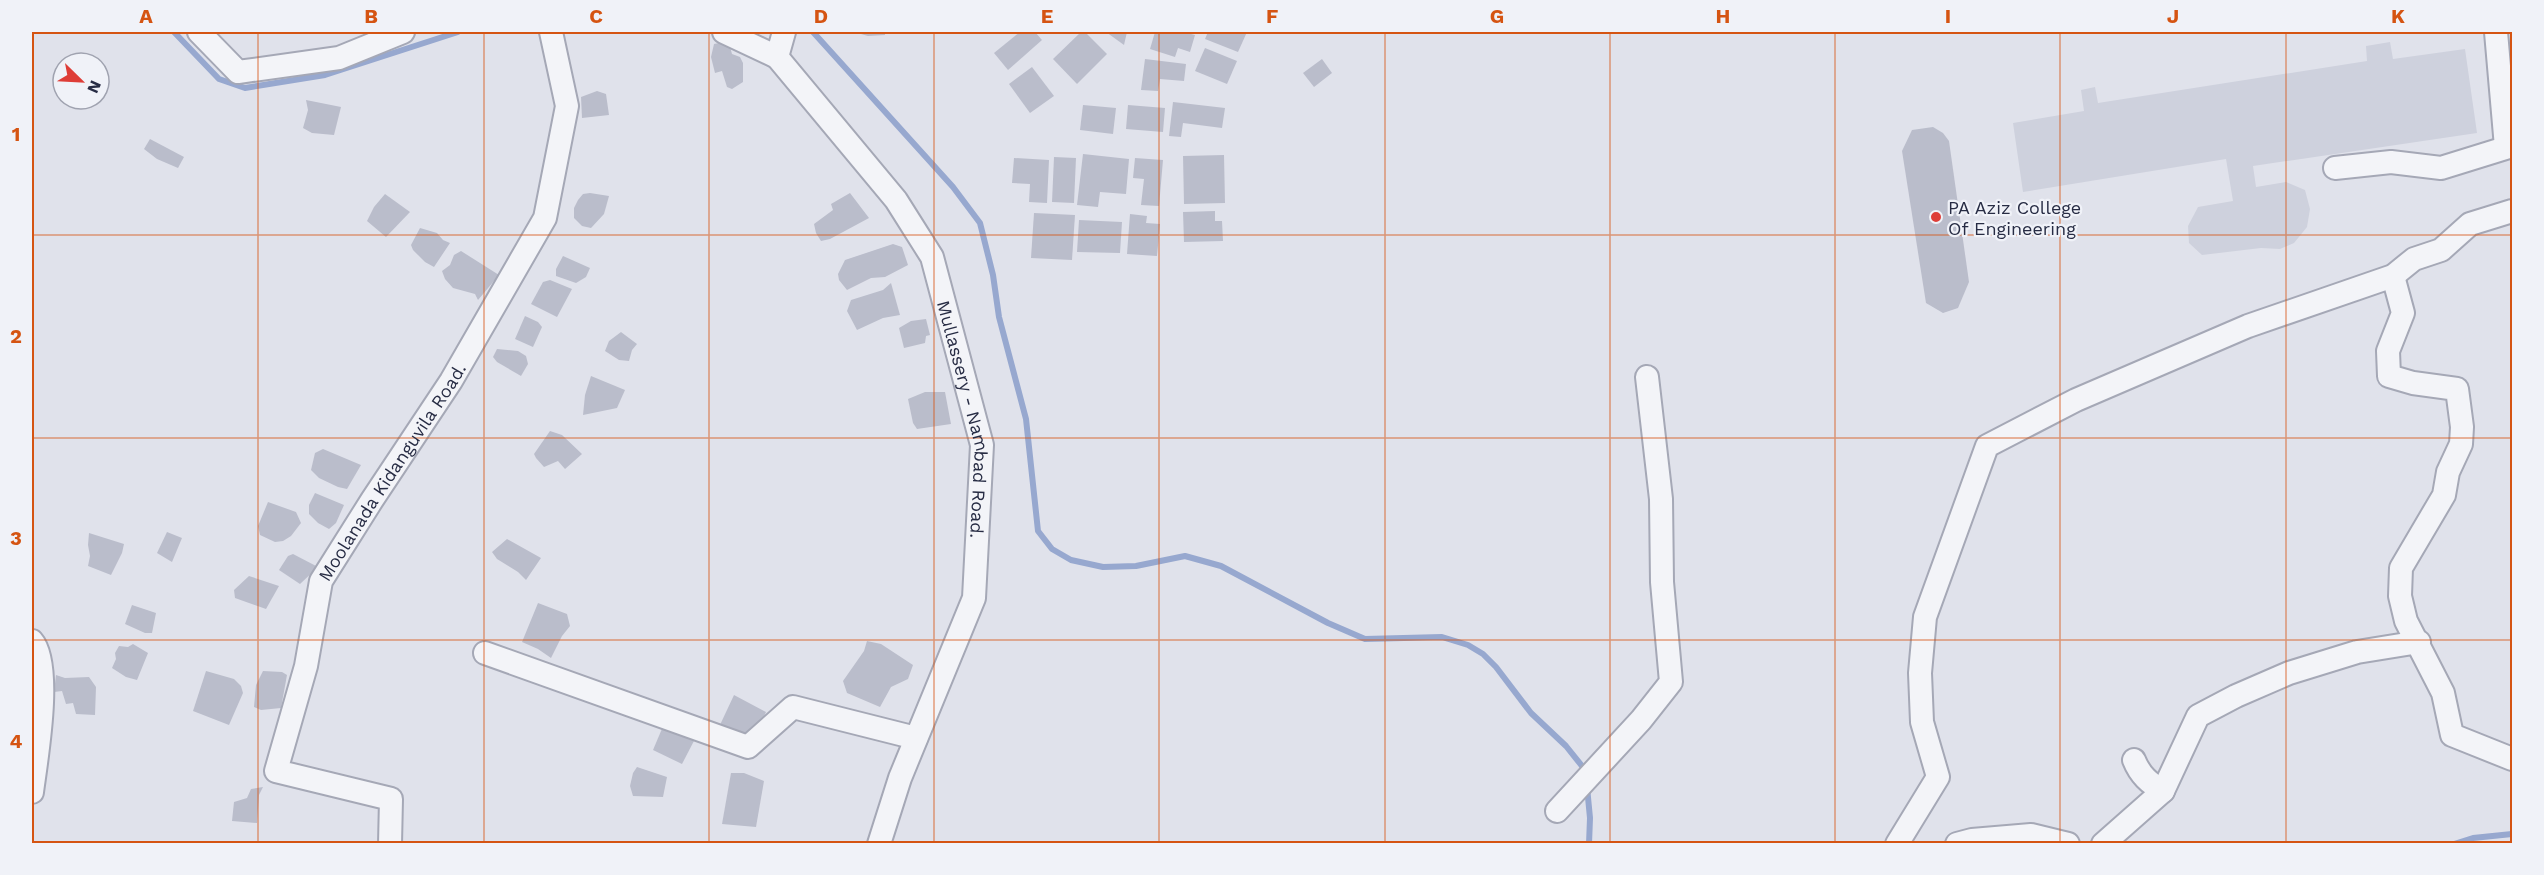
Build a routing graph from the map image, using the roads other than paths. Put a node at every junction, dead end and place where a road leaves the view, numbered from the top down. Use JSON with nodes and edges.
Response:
{"nodes":[{"id":1,"x":199,"y":32,"type":"edge"},
{"id":2,"x":404,"y":32,"type":"edge"},
{"id":3,"x":551,"y":32,"type":"edge"},
{"id":4,"x":724,"y":32,"type":"edge"},
{"id":5,"x":784,"y":32,"type":"edge"},
{"id":6,"x":2496,"y":32,"type":"edge"},
{"id":7,"x":777,"y":57,"type":"junction"},
{"id":8,"x":2509,"y":146,"type":"edge"},
{"id":9,"x":2335,"y":168,"type":"dead end"},
{"id":10,"x":2512,"y":211,"type":"edge"},
{"id":11,"x":2393,"y":276,"type":"junction"},
{"id":12,"x":1647,"y":377,"type":"dead end"},
{"id":13,"x":32,"y":641,"type":"edge"},
{"id":14,"x":2419,"y":642,"type":"junction"},
{"id":15,"x":485,"y":652,"type":"dead end"},
{"id":16,"x":916,"y":738,"type":"junction"},
{"id":17,"x":2512,"y":759,"type":"edge"},
{"id":18,"x":2134,"y":760,"type":"dead end"},
{"id":19,"x":2163,"y":791,"type":"junction"},
{"id":20,"x":32,"y":792,"type":"edge"},
{"id":21,"x":1557,"y":811,"type":"dead end"},
{"id":22,"x":390,"y":843,"type":"edge"},
{"id":23,"x":879,"y":843,"type":"edge"},
{"id":24,"x":1898,"y":843,"type":"edge"},
{"id":25,"x":1958,"y":843,"type":"edge"},
{"id":26,"x":2068,"y":843,"type":"edge"},
{"id":27,"x":2103,"y":843,"type":"edge"}],
"edges":[{"from":1,"to":2,"type":"street"},
{"from":3,"to":22,"type":"street","name":"Moolanada Kidanguvila Road."},
{"from":4,"to":7,"type":"street"},
{"from":5,"to":7,"type":"street"},
{"from":6,"to":8,"type":"street"},
{"from":7,"to":16,"type":"street","name":"Mullassery - Nambad Road."},
{"from":8,"to":9,"type":"street"},
{"from":10,"to":11,"type":"street"},
{"from":11,"to":14,"type":"street"},
{"from":11,"to":24,"type":"street"},
{"from":12,"to":21,"type":"street"},
{"from":13,"to":20,"type":"street"},
{"from":14,"to":17,"type":"street"},
{"from":14,"to":19,"type":"street"},
{"from":15,"to":16,"type":"street"},
{"from":16,"to":23,"type":"street","name":"Mullassery - Nambad Road."},
{"from":18,"to":19,"type":"street"},
{"from":19,"to":27,"type":"street"},
{"from":25,"to":26,"type":"street"}]}
